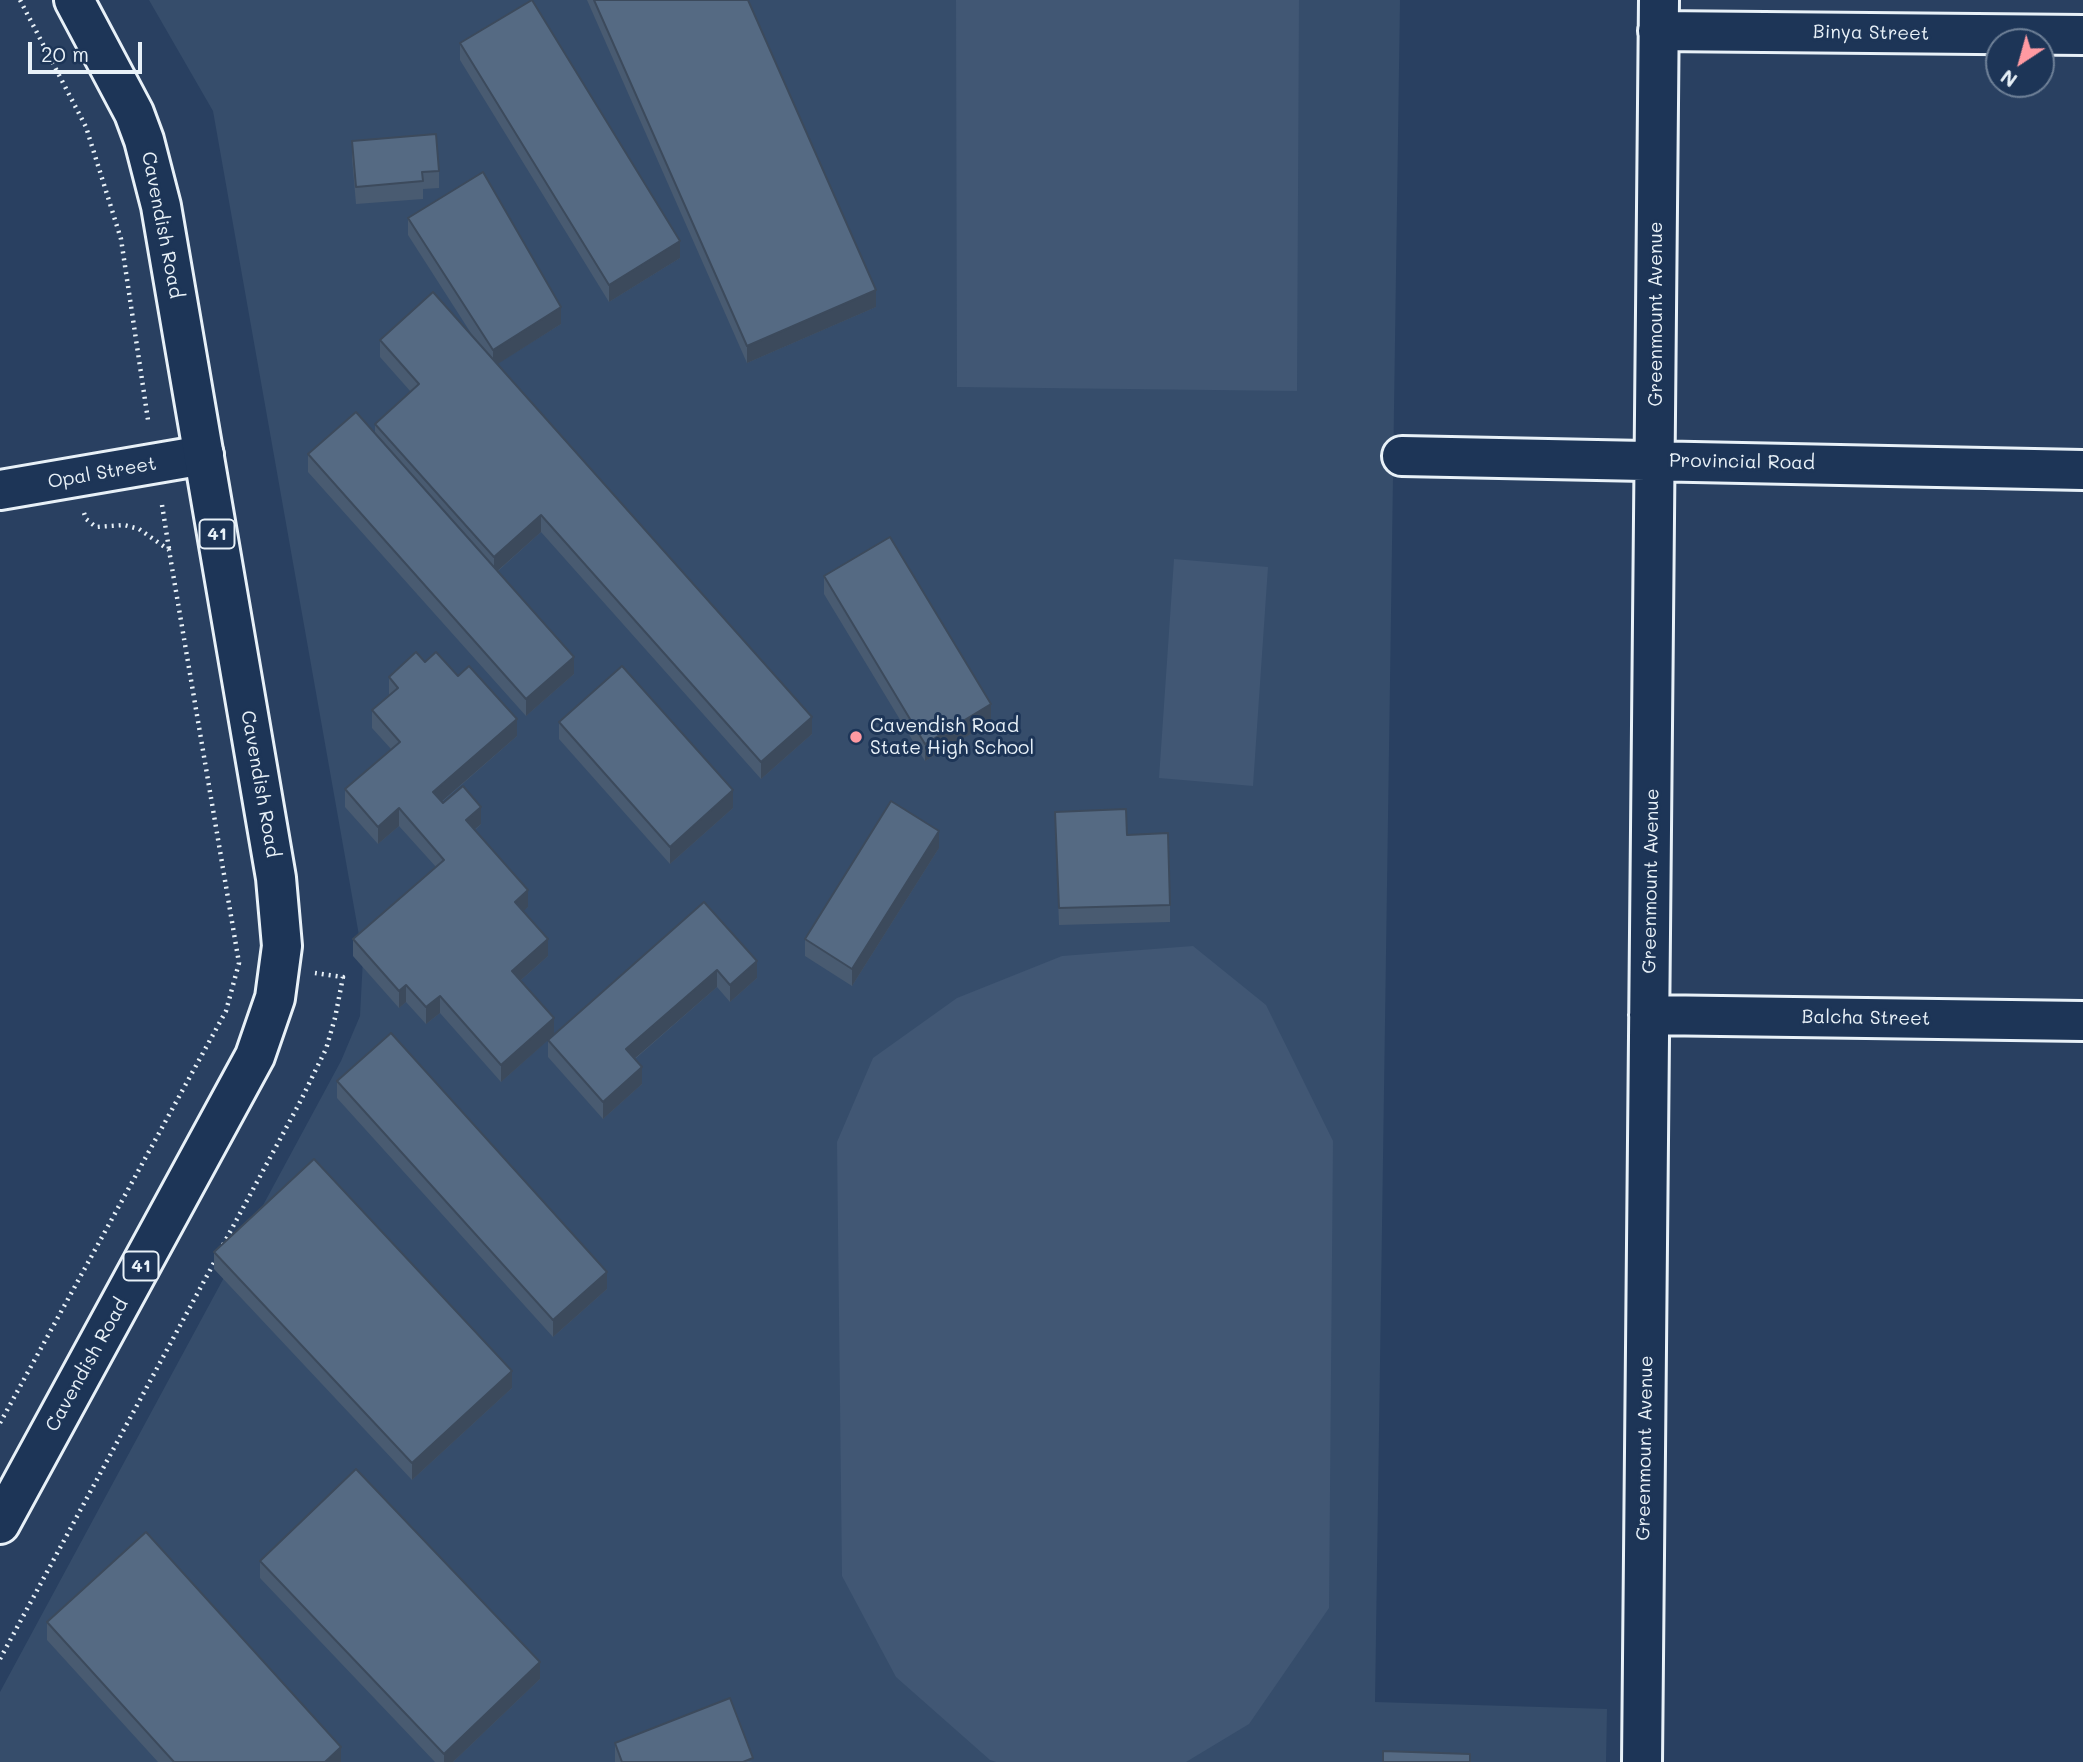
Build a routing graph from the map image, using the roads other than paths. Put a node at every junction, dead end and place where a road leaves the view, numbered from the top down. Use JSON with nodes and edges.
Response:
{"nodes":[{"id":1,"x":74,"y":0,"type":"edge"},
{"id":2,"x":1658,"y":15,"type":"edge"},
{"id":3,"x":2083,"y":36,"type":"edge"},
{"id":4,"x":204,"y":455,"type":"junction"},
{"id":5,"x":1402,"y":456,"type":"dead end"},
{"id":6,"x":1655,"y":460,"type":"junction"},
{"id":7,"x":2083,"y":470,"type":"edge"},
{"id":8,"x":0,"y":490,"type":"edge"},
{"id":9,"x":1649,"y":1015,"type":"junction"},
{"id":10,"x":2083,"y":1021,"type":"edge"},
{"id":11,"x":0,"y":1524,"type":"edge"},
{"id":12,"x":1642,"y":1762,"type":"edge"}],
"edges":[{"from":1,"to":4,"type":"street","name":"Cavendish Road","number":"41"},
{"from":2,"to":3,"type":"street","name":"Binya Street"},
{"from":2,"to":6,"type":"street","name":"Greenmount Avenue"},
{"from":4,"to":8,"type":"street","name":"Opal Street"},
{"from":4,"to":11,"type":"street","name":"Cavendish Road","number":"41"},
{"from":5,"to":6,"type":"street","name":"Provincial Road"},
{"from":6,"to":7,"type":"street","name":"Provincial Road"},
{"from":6,"to":9,"type":"street","name":"Greenmount Avenue"},
{"from":9,"to":10,"type":"street","name":"Balcha Street"},
{"from":9,"to":12,"type":"street","name":"Greenmount Avenue"}]}
